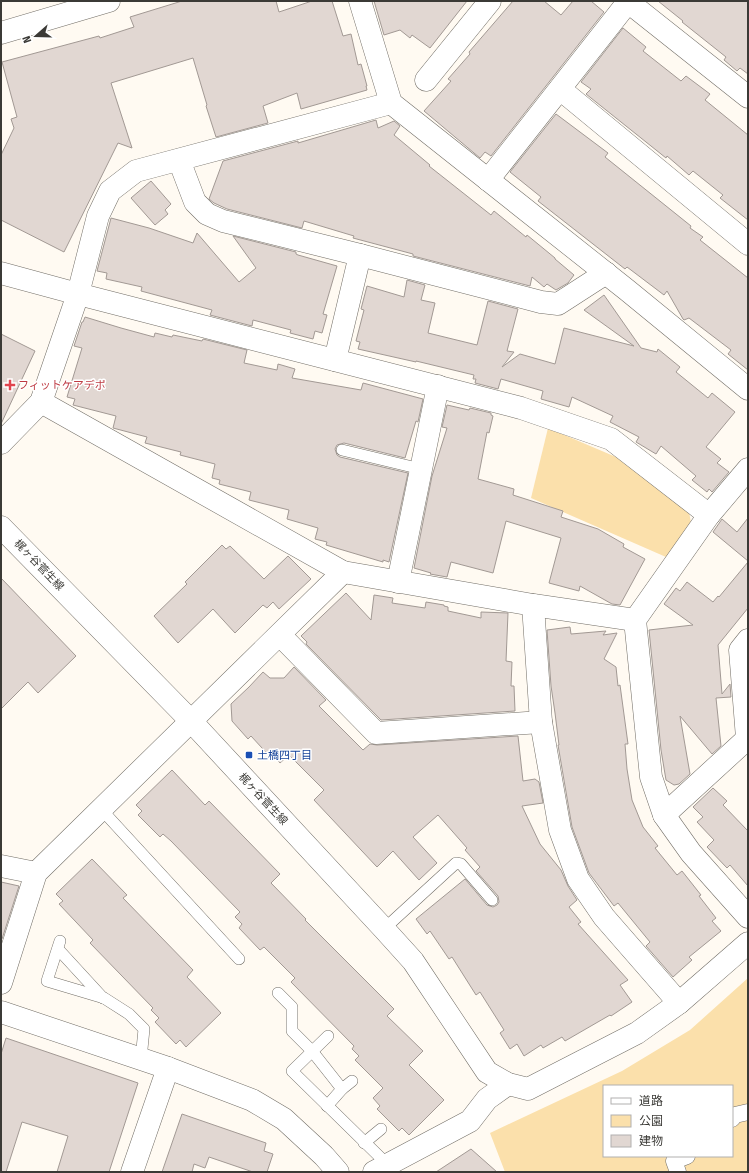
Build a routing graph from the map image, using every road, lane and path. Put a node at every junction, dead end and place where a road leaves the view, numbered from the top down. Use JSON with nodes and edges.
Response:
{"nodes":[{"id":1,"x":109,"y":1,"type":"edge"},
{"id":2,"x":360,"y":1,"type":"edge"},
{"id":3,"x":490,"y":1,"type":"edge"},
{"id":4,"x":628,"y":2,"type":"edge"},
{"id":5,"x":1,"y":33,"type":"edge"},
{"id":6,"x":426,"y":80,"type":"dead end"},
{"id":7,"x":560,"y":88,"type":"junction"},
{"id":8,"x":748,"y":97,"type":"edge"},
{"id":9,"x":391,"y":102,"type":"junction"},
{"id":10,"x":179,"y":160,"type":"junction"},
{"id":11,"x":488,"y":180,"type":"junction"},
{"id":12,"x":748,"y":244,"type":"edge"},
{"id":13,"x":360,"y":255,"type":"junction"},
{"id":14,"x":1,"y":272,"type":"edge"},
{"id":15,"x":606,"y":273,"type":"junction"},
{"id":16,"x":78,"y":294,"type":"junction"},
{"id":17,"x":335,"y":360,"type":"junction"},
{"id":18,"x":438,"y":386,"type":"junction"},
{"id":19,"x":748,"y":389,"type":"edge"},
{"id":20,"x":41,"y":402,"type":"junction"},
{"id":21,"x":1,"y":443,"type":"edge"},
{"id":22,"x":342,"y":450,"type":"dead end"},
{"id":23,"x":421,"y":469,"type":"junction"},
{"id":24,"x":748,"y":469,"type":"edge"},
{"id":25,"x":709,"y":515,"type":"junction"},
{"id":26,"x":1,"y":527,"type":"edge"},
{"id":27,"x":343,"y":572,"type":"junction"},
{"id":28,"x":398,"y":582,"type":"junction"},
{"id":29,"x":533,"y":605,"type":"junction"},
{"id":30,"x":635,"y":620,"type":"junction"},
{"id":31,"x":280,"y":635,"type":"junction"},
{"id":32,"x":748,"y":640,"type":"edge"},
{"id":33,"x":191,"y":721,"type":"junction"},
{"id":34,"x":541,"y":722,"type":"junction"},
{"id":35,"x":748,"y":738,"type":"edge"},
{"id":36,"x":101,"y":809,"type":"junction"},
{"id":37,"x":664,"y":815,"type":"junction"},
{"id":38,"x":1,"y":866,"type":"edge"},
{"id":39,"x":36,"y":873,"type":"junction"},
{"id":40,"x":492,"y":900,"type":"dead end"},
{"id":41,"x":748,"y":918,"type":"edge"},
{"id":42,"x":384,"y":929,"type":"junction"},
{"id":43,"x":748,"y":942,"type":"edge"},
{"id":44,"x":239,"y":959,"type":"dead end"},
{"id":45,"x":1,"y":983,"type":"edge"},
{"id":46,"x":278,"y":993,"type":"dead end"},
{"id":47,"x":104,"y":998,"type":"junction"},
{"id":48,"x":679,"y":1003,"type":"junction"},
{"id":49,"x":1,"y":1012,"type":"edge"},
{"id":50,"x":328,"y":1036,"type":"dead end"},
{"id":51,"x":312,"y":1051,"type":"junction"},
{"id":52,"x":141,"y":1059,"type":"junction"},
{"id":53,"x":168,"y":1068,"type":"junction"},
{"id":54,"x":352,"y":1081,"type":"dead end"},
{"id":55,"x":508,"y":1084,"type":"junction"},
{"id":56,"x":342,"y":1090,"type":"junction"},
{"id":57,"x":327,"y":1106,"type":"junction"},
{"id":58,"x":748,"y":1112,"type":"edge"},
{"id":59,"x":733,"y":1118,"type":"edge"},
{"id":60,"x":381,"y":1129,"type":"dead end"},
{"id":61,"x":364,"y":1143,"type":"junction"},
{"id":62,"x":685,"y":1157,"type":"edge"},
{"id":63,"x":380,"y":1168,"type":"edge"},
{"id":64,"x":132,"y":1172,"type":"edge"},
{"id":65,"x":338,"y":1172,"type":"edge"},
{"id":66,"x":678,"y":1172,"type":"edge"}],
"edges":[{"from":1,"to":5,"type":"street"},
{"from":2,"to":9,"type":"street"},
{"from":3,"to":6,"type":"street"},
{"from":4,"to":7,"type":"street"},
{"from":4,"to":8,"type":"street"},
{"from":7,"to":11,"type":"street"},
{"from":7,"to":12,"type":"street"},
{"from":9,"to":10,"type":"street"},
{"from":9,"to":11,"type":"street"},
{"from":10,"to":13,"type":"street"},
{"from":10,"to":16,"type":"street"},
{"from":11,"to":15,"type":"street"},
{"from":13,"to":15,"type":"street"},
{"from":13,"to":17,"type":"street"},
{"from":14,"to":16,"type":"street"},
{"from":15,"to":19,"type":"street"},
{"from":16,"to":17,"type":"street"},
{"from":16,"to":20,"type":"street"},
{"from":17,"to":18,"type":"street"},
{"from":18,"to":23,"type":"street"},
{"from":18,"to":25,"type":"street"},
{"from":20,"to":21,"type":"street"},
{"from":20,"to":27,"type":"street"},
{"from":22,"to":23,"type":"lane"},
{"from":23,"to":28,"type":"street"},
{"from":24,"to":25,"type":"street"},
{"from":25,"to":30,"type":"street"},
{"from":26,"to":33,"type":"street","name":"梶ヶ谷菅生線"},
{"from":27,"to":28,"type":"street"},
{"from":27,"to":31,"type":"street"},
{"from":28,"to":29,"type":"street"},
{"from":29,"to":30,"type":"street"},
{"from":29,"to":34,"type":"street"},
{"from":30,"to":37,"type":"street"},
{"from":31,"to":33,"type":"street"},
{"from":31,"to":34,"type":"street"},
{"from":32,"to":35,"type":"street"},
{"from":33,"to":36,"type":"street"},
{"from":33,"to":42,"type":"street","name":"梶ヶ谷菅生線"},
{"from":34,"to":48,"type":"street"},
{"from":35,"to":37,"type":"street"},
{"from":36,"to":39,"type":"street"},
{"from":36,"to":44,"type":"lane"},
{"from":37,"to":41,"type":"street"},
{"from":38,"to":39,"type":"street"},
{"from":39,"to":45,"type":"street"},
{"from":40,"to":42,"type":"lane"},
{"from":42,"to":55,"type":"street","name":"梶ヶ谷菅生線"},
{"from":43,"to":48,"type":"street","name":"梶ヶ谷菅生線"},
{"from":46,"to":51,"type":"lane"},
{"from":47,"to":47,"type":"lane"},
{"from":47,"to":52,"type":"lane"},
{"from":48,"to":55,"type":"street","name":"梶ヶ谷菅生線"},
{"from":49,"to":52,"type":"street"},
{"from":50,"to":51,"type":"lane"},
{"from":51,"to":56,"type":"lane"},
{"from":51,"to":57,"type":"lane"},
{"from":52,"to":53,"type":"street"},
{"from":53,"to":64,"type":"street"},
{"from":53,"to":65,"type":"street"},
{"from":54,"to":56,"type":"lane"},
{"from":55,"to":63,"type":"street"},
{"from":56,"to":57,"type":"lane"},
{"from":57,"to":61,"type":"lane"},
{"from":58,"to":59,"type":"street"},
{"from":60,"to":61,"type":"lane"},
{"from":61,"to":63,"type":"lane"},
{"from":62,"to":66,"type":"street"}]}
